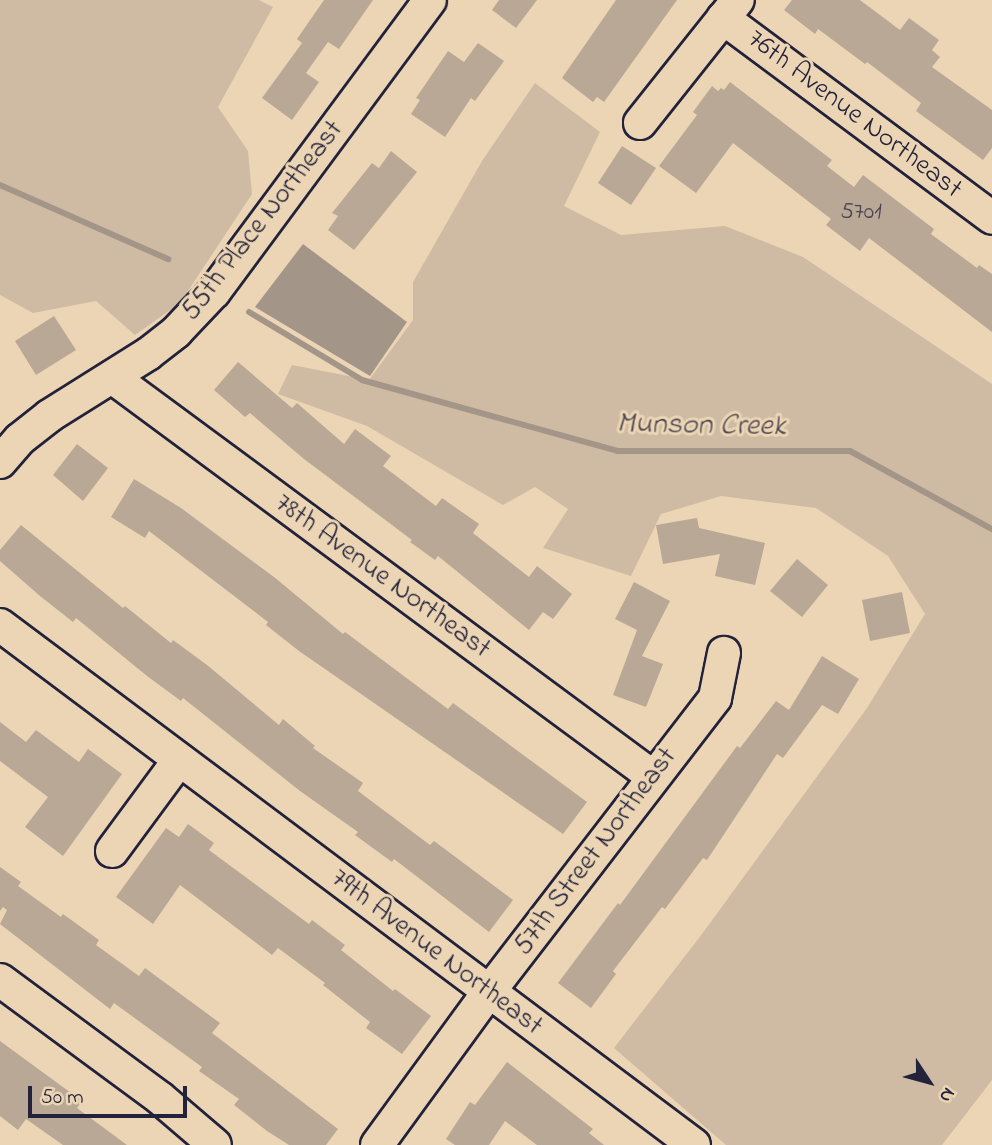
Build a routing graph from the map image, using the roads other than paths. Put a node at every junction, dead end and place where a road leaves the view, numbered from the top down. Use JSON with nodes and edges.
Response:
{"nodes":[{"id":1,"x":430,"y":0,"type":"edge"},
{"id":2,"x":730,"y":9,"type":"edge"},
{"id":3,"x":640,"y":123,"type":"dead end"},
{"id":4,"x":990,"y":211,"type":"edge"},
{"id":5,"x":112,"y":377,"type":"junction"},
{"id":6,"x":0,"y":462,"type":"edge"},
{"id":7,"x":0,"y":625,"type":"edge"},
{"id":8,"x":724,"y":653,"type":"dead end"},
{"id":9,"x":179,"y":760,"type":"junction"},
{"id":10,"x":652,"y":776,"type":"junction"},
{"id":11,"x":112,"y":851,"type":"dead end"},
{"id":12,"x":0,"y":980,"type":"edge"},
{"id":13,"x":488,"y":993,"type":"junction"},
{"id":14,"x":215,"y":1145,"type":"edge"},
{"id":15,"x":377,"y":1145,"type":"edge"},
{"id":16,"x":694,"y":1145,"type":"edge"}],
"edges":[{"from":1,"to":5,"type":"street","name":"55th Place Northeast"},
{"from":2,"to":3,"type":"street"},
{"from":2,"to":4,"type":"street","name":"76th Avenue Northeast"},
{"from":5,"to":6,"type":"street","name":"55th Place Northeast"},
{"from":5,"to":10,"type":"street","name":"78th Avenue Northeast"},
{"from":7,"to":9,"type":"street","name":"79th Avenue Northeast"},
{"from":8,"to":10,"type":"street","name":"57th Street Northeast"},
{"from":9,"to":11,"type":"street"},
{"from":9,"to":13,"type":"street","name":"79th Avenue Northeast"},
{"from":10,"to":13,"type":"street","name":"57th Street Northeast"},
{"from":12,"to":14,"type":"street"},
{"from":13,"to":15,"type":"street","name":"57th Street Northeast"},
{"from":13,"to":16,"type":"street","name":"79th Avenue Northeast"}]}
